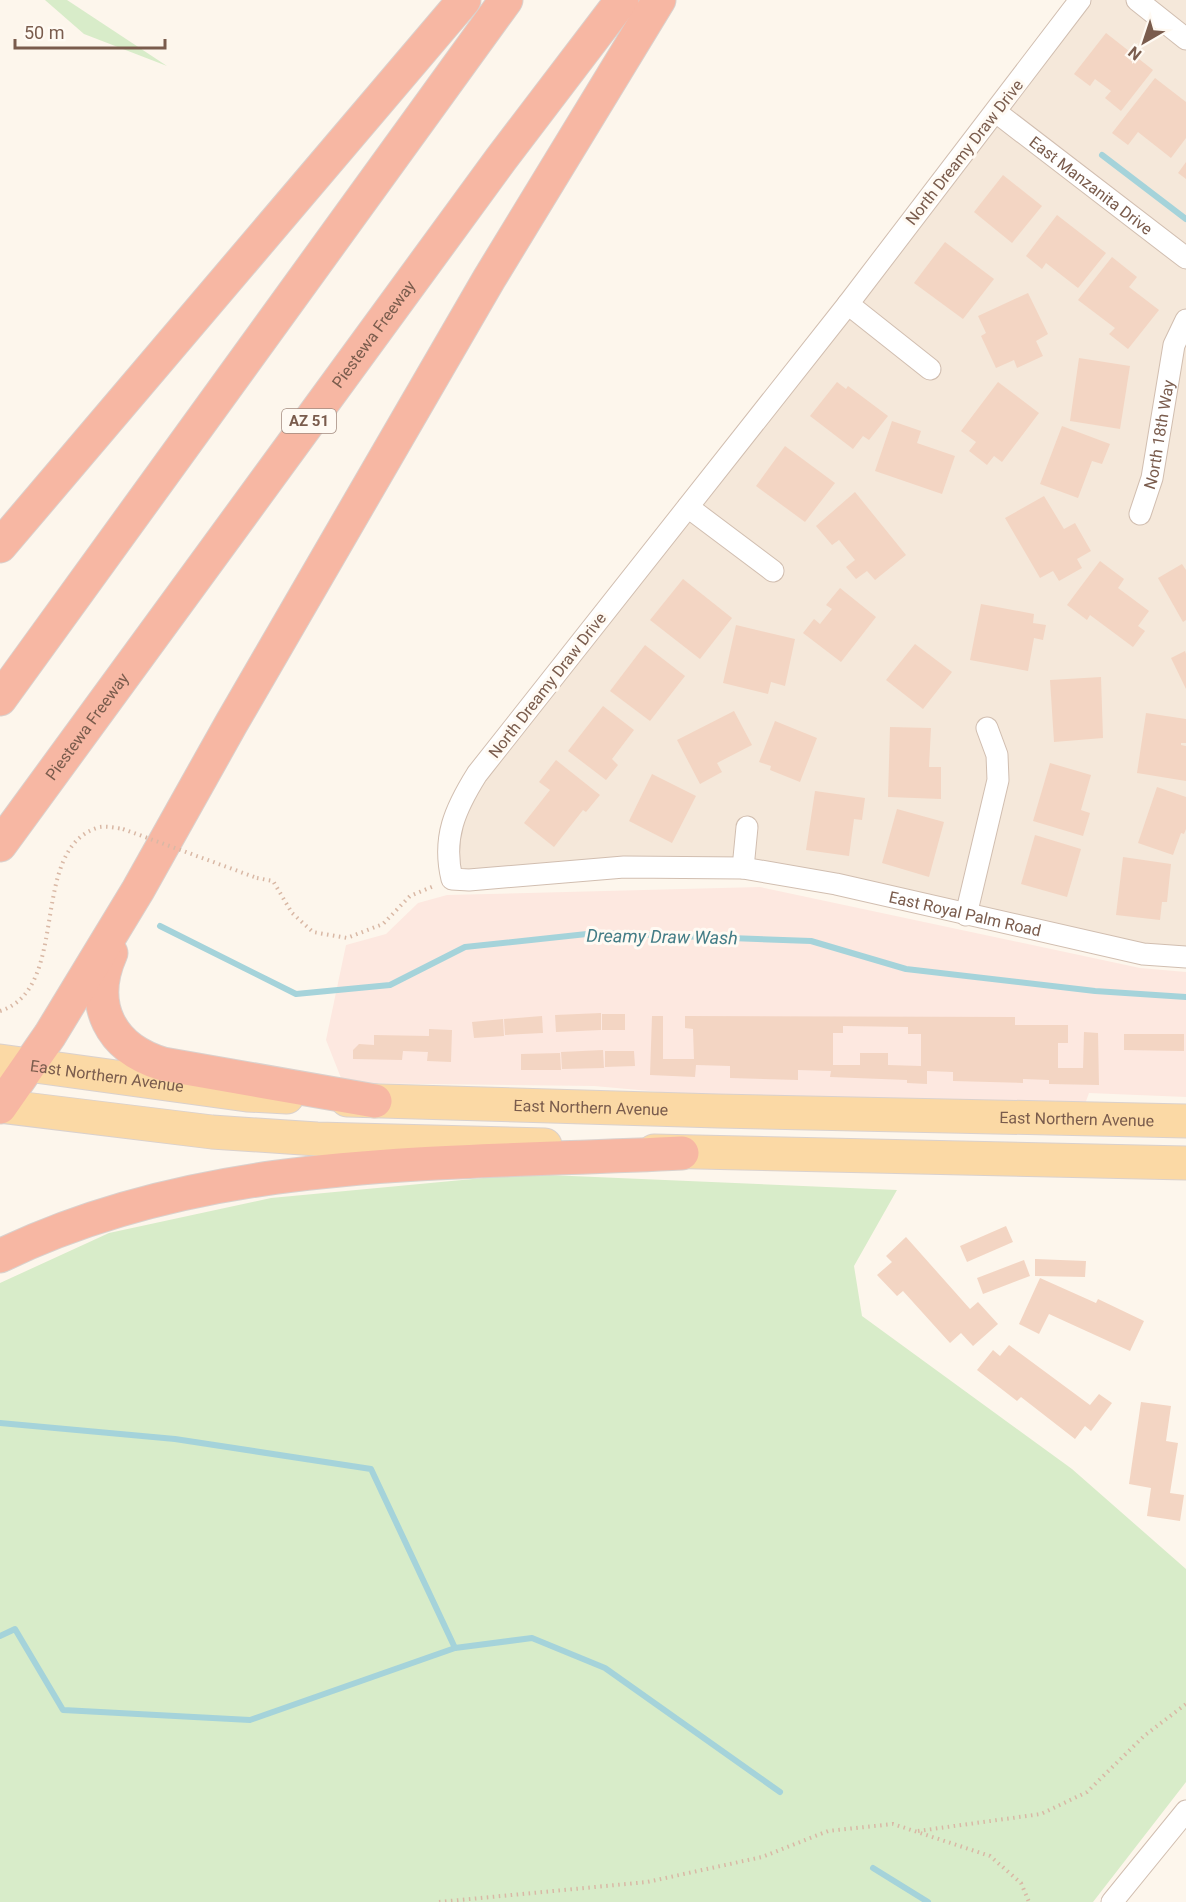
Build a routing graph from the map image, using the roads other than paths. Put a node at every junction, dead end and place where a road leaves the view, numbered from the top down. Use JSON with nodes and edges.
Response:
{"nodes":[{"id":1,"x":464,"y":0,"type":"edge"},
{"id":2,"x":506,"y":0,"type":"edge"},
{"id":3,"x":622,"y":0,"type":"edge"},
{"id":4,"x":659,"y":0,"type":"edge"},
{"id":5,"x":1080,"y":0,"type":"edge"},
{"id":6,"x":1137,"y":0,"type":"edge"},
{"id":7,"x":1186,"y":39,"type":"edge"},
{"id":8,"x":996,"y":112,"type":"junction"},
{"id":9,"x":1186,"y":258,"type":"edge"},
{"id":10,"x":848,"y":304,"type":"junction"},
{"id":11,"x":1186,"y":320,"type":"edge"},
{"id":12,"x":930,"y":369,"type":"dead end"},
{"id":13,"x":688,"y":507,"type":"junction"},
{"id":14,"x":1140,"y":514,"type":"dead end"},
{"id":15,"x":0,"y":546,"type":"edge"},
{"id":16,"x":773,"y":571,"type":"dead end"},
{"id":17,"x":0,"y":699,"type":"edge"},
{"id":18,"x":987,"y":728,"type":"dead end"},
{"id":19,"x":747,"y":827,"type":"dead end"},
{"id":20,"x":0,"y":845,"type":"edge"},
{"id":21,"x":743,"y":868,"type":"junction"},
{"id":22,"x":452,"y":879,"type":"joint"},
{"id":23,"x":138,"y":890,"type":"junction"},
{"id":24,"x":966,"y":915,"type":"junction"},
{"id":25,"x":1186,"y":957,"type":"edge"},
{"id":26,"x":15,"y":1063,"type":"edge"},
{"id":27,"x":375,"y":1101,"type":"junction"},
{"id":28,"x":0,"y":1106,"type":"edge"},
{"id":29,"x":1186,"y":1120,"type":"edge"},
{"id":30,"x":682,"y":1153,"type":"junction"},
{"id":31,"x":1186,"y":1163,"type":"edge"},
{"id":32,"x":0,"y":1256,"type":"edge"},
{"id":33,"x":1186,"y":1811,"type":"edge"},
{"id":34,"x":1112,"y":1902,"type":"edge"}],
"edges":[{"from":1,"to":15,"type":"highway"},
{"from":2,"to":17,"type":"highway"},
{"from":3,"to":20,"type":"highway","name":"Piestewa Freeway","number":"AZ 51"},
{"from":4,"to":23,"type":"highway"},
{"from":5,"to":8,"type":"street","name":"North Dreamy Draw Drive"},
{"from":6,"to":7,"type":"street"},
{"from":8,"to":9,"type":"street","name":"East Manzanita Drive"},
{"from":8,"to":10,"type":"street","name":"North Dreamy Draw Drive"},
{"from":10,"to":12,"type":"street"},
{"from":10,"to":13,"type":"street","name":"North Dreamy Draw Drive"},
{"from":11,"to":14,"type":"street","name":"North 18th Way"},
{"from":13,"to":16,"type":"street"},
{"from":13,"to":22,"type":"street","name":"North Dreamy Draw Drive"},
{"from":18,"to":24,"type":"street"},
{"from":19,"to":21,"type":"street"},
{"from":21,"to":22,"type":"street","name":"East Royal Palm Road"},
{"from":21,"to":24,"type":"street","name":"East Royal Palm Road"},
{"from":23,"to":26,"type":"highway"},
{"from":23,"to":27,"type":"highway"},
{"from":24,"to":25,"type":"street","name":"East Royal Palm Road"},
{"from":26,"to":27,"type":"main road","name":"East Northern Avenue"},
{"from":26,"to":28,"type":"highway"},
{"from":27,"to":29,"type":"main road","name":"East Northern Avenue"},
{"from":28,"to":30,"type":"main road"},
{"from":30,"to":31,"type":"main road"},
{"from":30,"to":32,"type":"highway"},
{"from":33,"to":34,"type":"street"}]}
